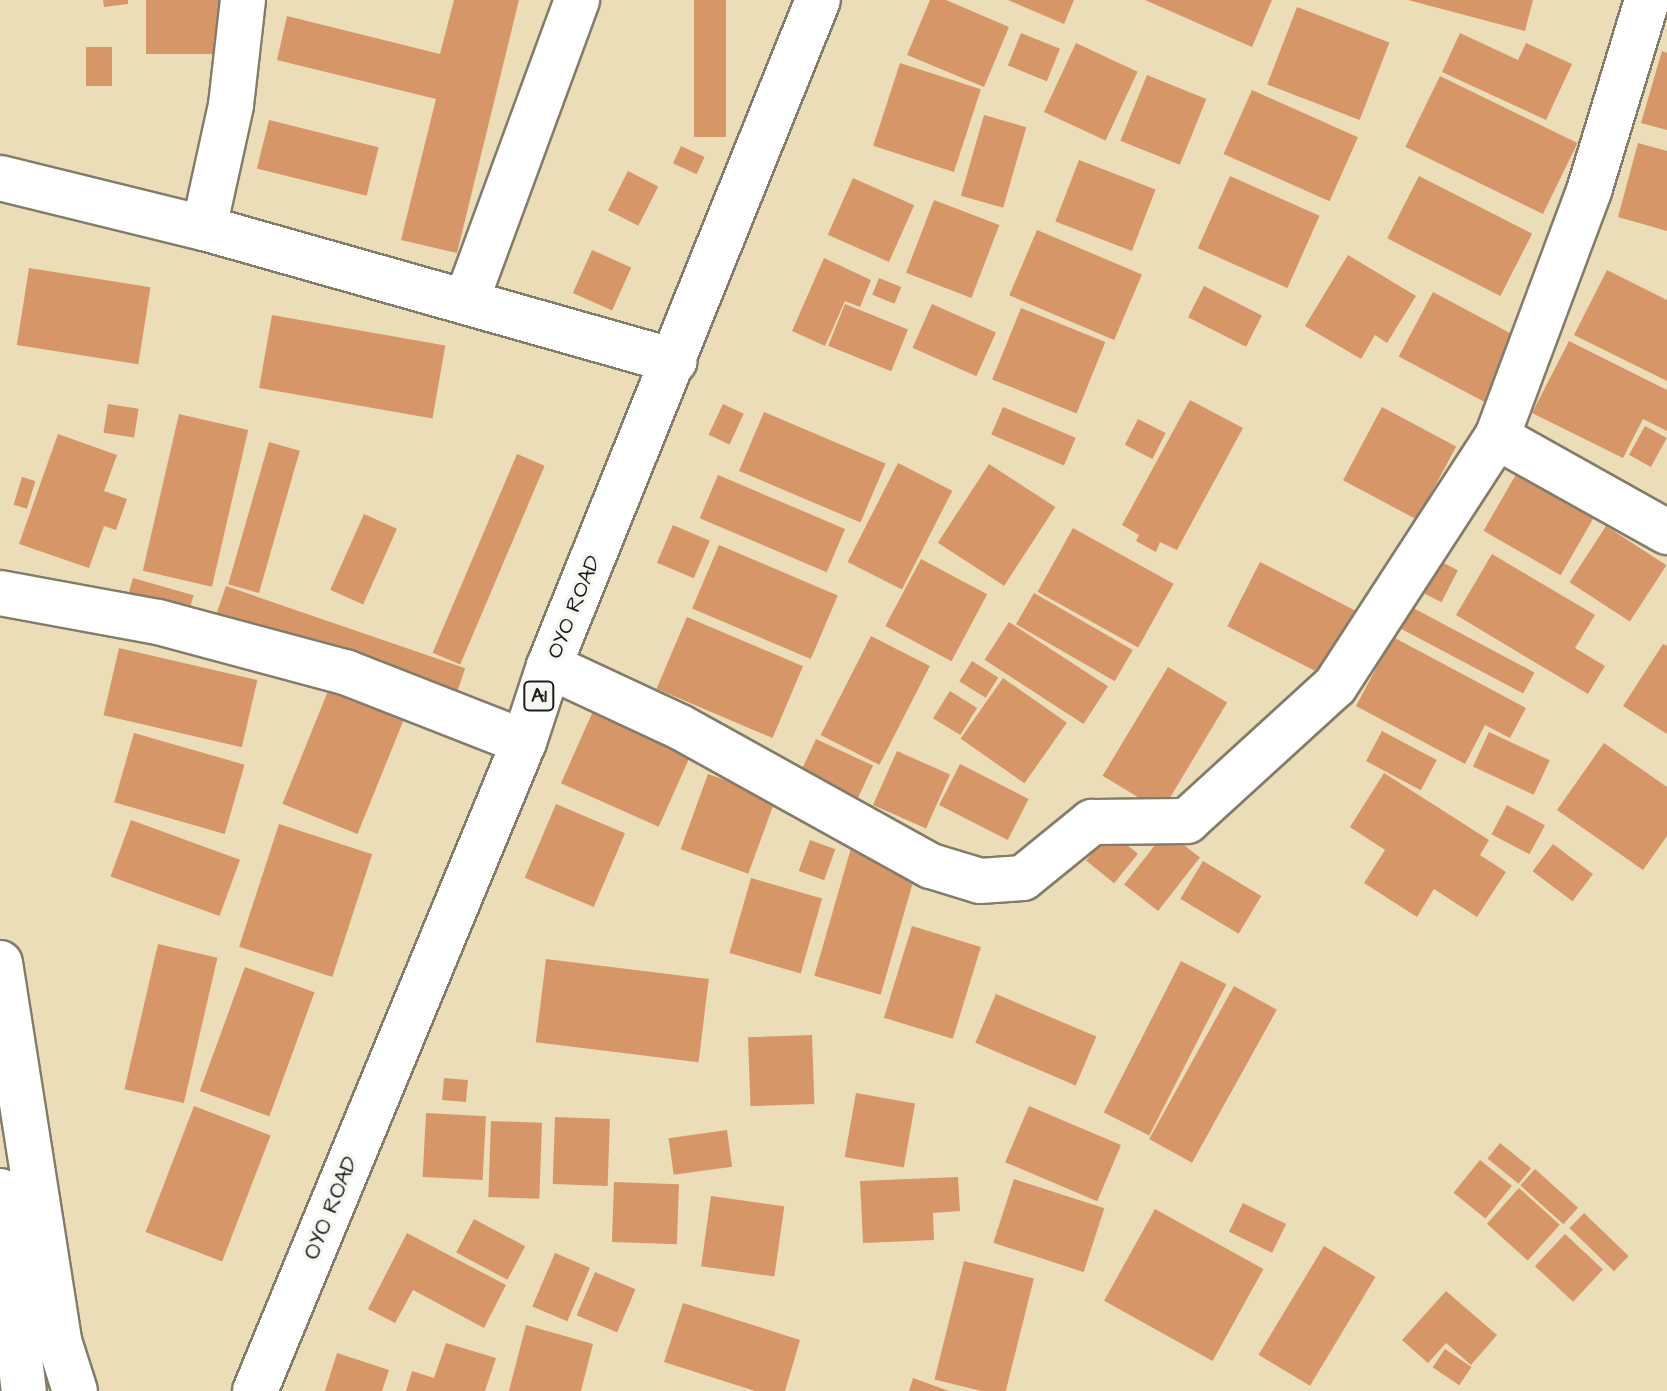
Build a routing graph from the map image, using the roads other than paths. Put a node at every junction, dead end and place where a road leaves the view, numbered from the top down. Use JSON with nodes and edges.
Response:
{"nodes":[{"id":1,"x":243,"y":0,"type":"edge"},
{"id":2,"x":577,"y":0,"type":"edge"},
{"id":3,"x":818,"y":0,"type":"edge"},
{"id":4,"x":1647,"y":0,"type":"edge"},
{"id":5,"x":2,"y":167,"type":"edge"},
{"id":6,"x":204,"y":228,"type":"junction"},
{"id":7,"x":466,"y":302,"type":"junction"},
{"id":8,"x":675,"y":361,"type":"junction"},
{"id":9,"x":1497,"y":437,"type":"junction"},
{"id":10,"x":1667,"y":532,"type":"edge"},
{"id":11,"x":0,"y":593,"type":"edge"},
{"id":12,"x":549,"y":666,"type":"junction"},
{"id":13,"x":524,"y":742,"type":"junction"},
{"id":14,"x":0,"y":963,"type":"edge"},
{"id":15,"x":0,"y":1191,"type":"edge"},
{"id":16,"x":10,"y":1349,"type":"edge"},
{"id":17,"x":24,"y":1391,"type":"edge"},
{"id":18,"x":75,"y":1391,"type":"edge"},
{"id":19,"x":255,"y":1391,"type":"edge"}],
"edges":[{"from":1,"to":6,"type":"main road"},
{"from":2,"to":7,"type":"main road"},
{"from":3,"to":8,"type":"main road","name":"OYO ROAD","number":"A1"},
{"from":4,"to":9,"type":"main road"},
{"from":5,"to":6,"type":"main road"},
{"from":6,"to":7,"type":"main road"},
{"from":7,"to":8,"type":"main road"},
{"from":8,"to":12,"type":"main road","name":"OYO ROAD","number":"A1"},
{"from":9,"to":10,"type":"main road"},
{"from":9,"to":12,"type":"main road"},
{"from":11,"to":13,"type":"main road"},
{"from":12,"to":13,"type":"main road","name":"OYO ROAD","number":"A1"},
{"from":13,"to":19,"type":"main road","name":"OYO ROAD","number":"A1"},
{"from":14,"to":18,"type":"main road"},
{"from":15,"to":16,"type":"main road"},
{"from":16,"to":17,"type":"main road"}]}
